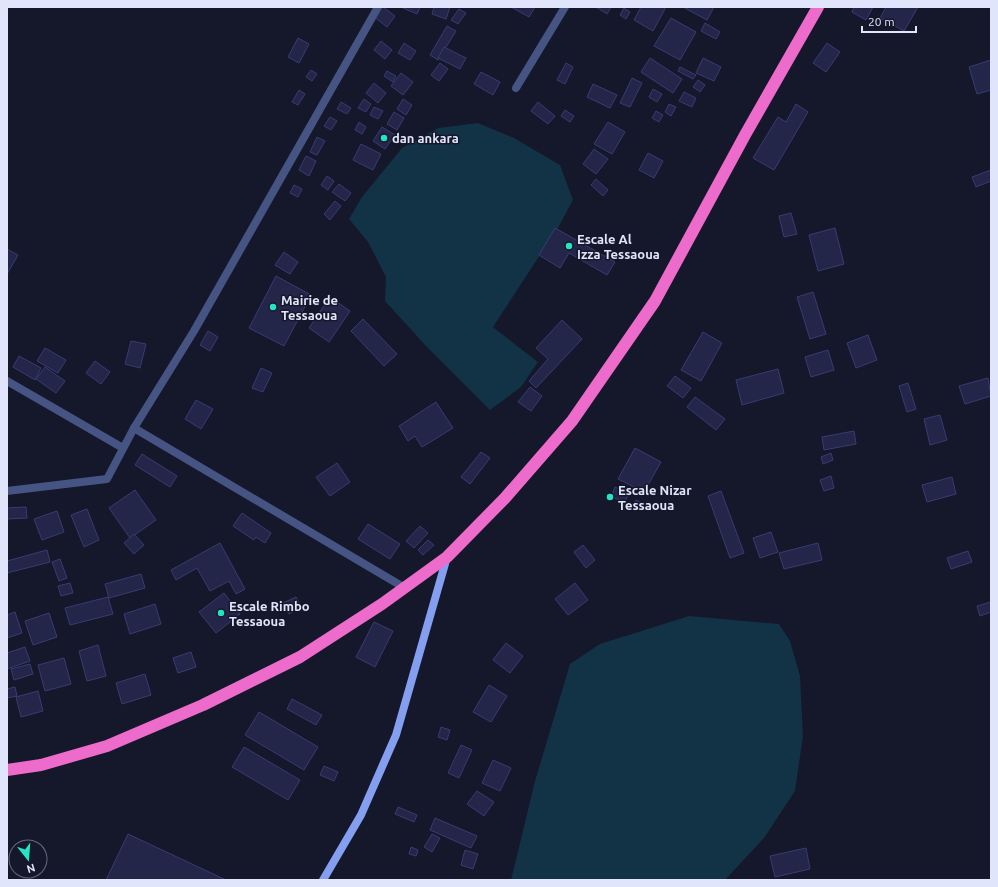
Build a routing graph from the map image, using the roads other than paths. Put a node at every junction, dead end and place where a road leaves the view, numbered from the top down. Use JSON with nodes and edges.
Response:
{"nodes":[{"id":1,"x":378,"y":7,"type":"edge"},
{"id":2,"x":565,"y":7,"type":"edge"},
{"id":3,"x":818,"y":7,"type":"edge"},
{"id":4,"x":516,"y":88,"type":"dead end"},
{"id":5,"x":7,"y":381,"type":"edge"},
{"id":6,"x":134,"y":428,"type":"junction"},
{"id":7,"x":123,"y":448,"type":"junction"},
{"id":8,"x":7,"y":491,"type":"edge"},
{"id":9,"x":447,"y":557,"type":"junction"},
{"id":10,"x":405,"y":588,"type":"junction"},
{"id":11,"x":7,"y":770,"type":"edge"},
{"id":12,"x":323,"y":880,"type":"edge"}],
"edges":[{"from":1,"to":6,"type":"street"},
{"from":2,"to":4,"type":"street"},
{"from":3,"to":9,"type":"highway"},
{"from":5,"to":7,"type":"street"},
{"from":6,"to":7,"type":"street"},
{"from":6,"to":10,"type":"street"},
{"from":7,"to":8,"type":"street"},
{"from":9,"to":10,"type":"highway"},
{"from":9,"to":12,"type":"street"},
{"from":10,"to":11,"type":"highway"}]}
